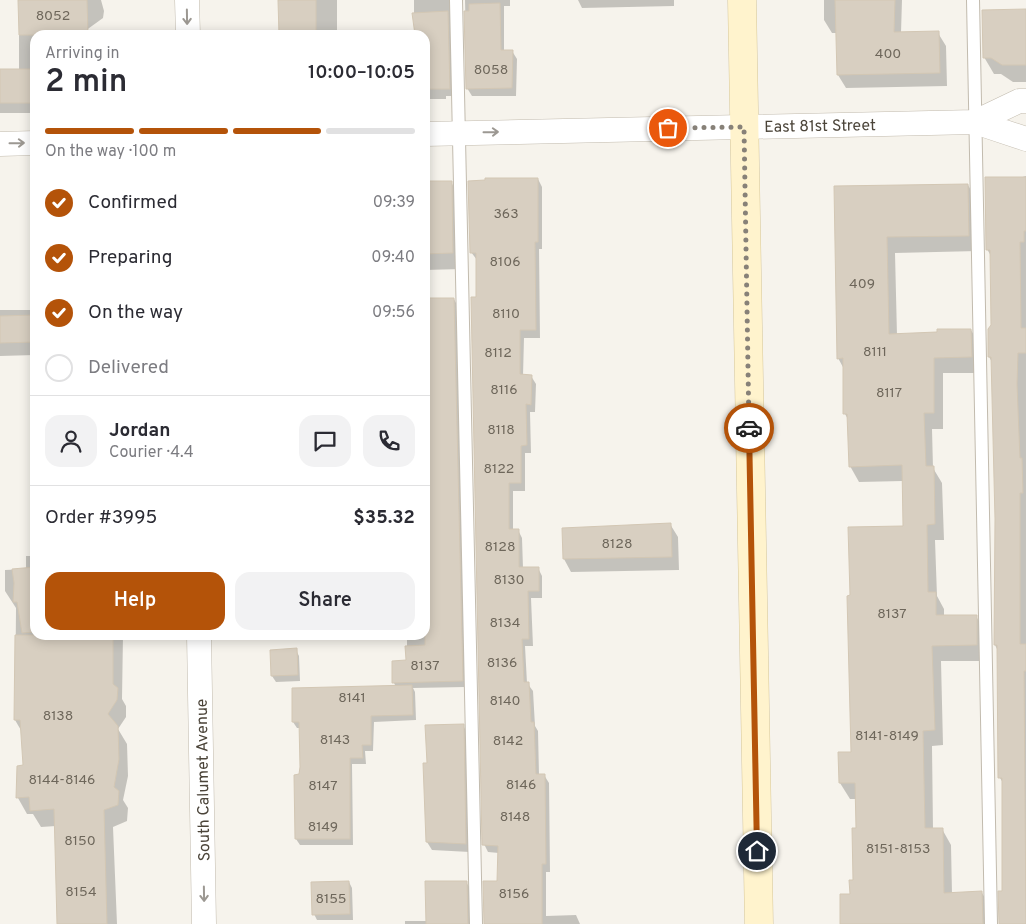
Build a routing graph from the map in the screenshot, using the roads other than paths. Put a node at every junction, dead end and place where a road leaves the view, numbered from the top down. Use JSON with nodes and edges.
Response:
{"nodes":[{"id":1,"x":187,"y":0,"type":"edge"},
{"id":2,"x":456,"y":0,"type":"edge"},
{"id":3,"x":742,"y":0,"type":"edge"},
{"id":4,"x":973,"y":0,"type":"edge"},
{"id":5,"x":188,"y":30,"type":"edge"},
{"id":6,"x":1026,"y":101,"type":"edge"},
{"id":7,"x":975,"y":122,"type":"junction"},
{"id":8,"x":744,"y":127,"type":"junction"},
{"id":9,"x":459,"y":133,"type":"junction"},
{"id":10,"x":430,"y":134,"type":"edge"},
{"id":11,"x":1026,"y":139,"type":"edge"},
{"id":12,"x":30,"y":143,"type":"edge"},
{"id":13,"x":0,"y":144,"type":"edge"},
{"id":14,"x":199,"y":640,"type":"edge"},
{"id":15,"x":204,"y":924,"type":"edge"},
{"id":16,"x":476,"y":924,"type":"edge"},
{"id":17,"x":759,"y":924,"type":"edge"},
{"id":18,"x":991,"y":924,"type":"edge"}],
"edges":[{"from":1,"to":5,"type":"street","one_way":true},
{"from":2,"to":9,"type":"lane"},
{"from":3,"to":8,"type":"street"},
{"from":4,"to":7,"type":"lane"},
{"from":6,"to":7,"type":"street","name":"East 81st Street"},
{"from":7,"to":8,"type":"street","name":"East 81st Street"},
{"from":7,"to":11,"type":"street","name":"East 81st Street"},
{"from":7,"to":18,"type":"lane"},
{"from":9,"to":8,"type":"street","name":"East 81st Street","one_way":true},
{"from":8,"to":17,"type":"street"},
{"from":9,"to":10,"type":"street","name":"East 81st Street"},
{"from":9,"to":16,"type":"lane"},
{"from":13,"to":12,"type":"street","one_way":true},
{"from":14,"to":15,"type":"street","name":"South Calumet Avenue","one_way":true}]}
